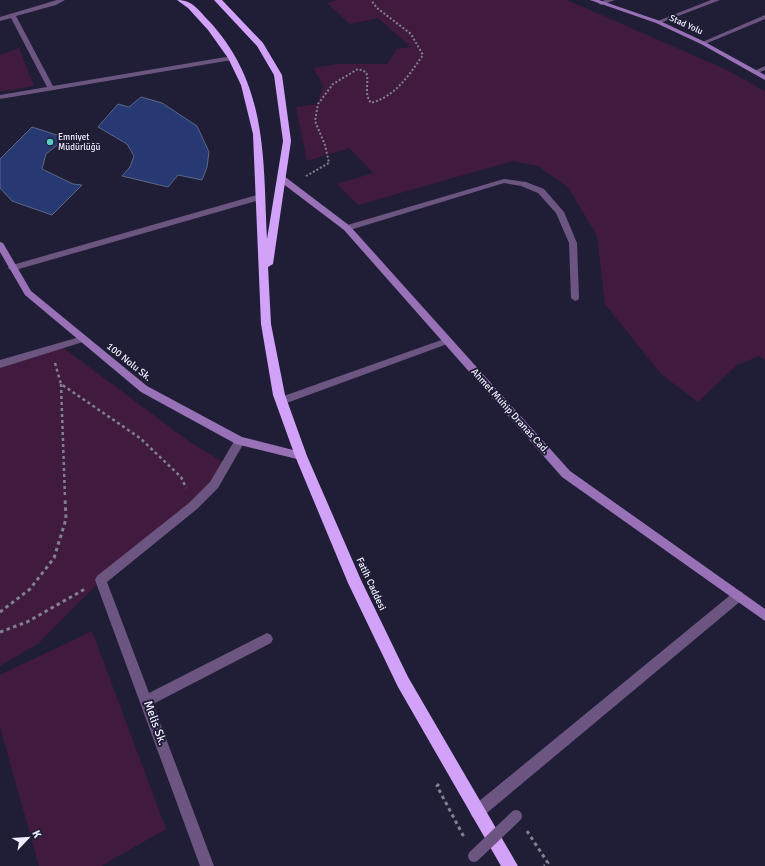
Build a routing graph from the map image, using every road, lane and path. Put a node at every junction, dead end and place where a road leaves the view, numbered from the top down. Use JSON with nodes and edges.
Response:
{"nodes":[{"id":1,"x":62,"y":0,"type":"edge"},
{"id":2,"x":181,"y":0,"type":"edge"},
{"id":3,"x":218,"y":0,"type":"edge"},
{"id":4,"x":371,"y":0,"type":"edge"},
{"id":5,"x":594,"y":0,"type":"edge"},
{"id":6,"x":612,"y":0,"type":"edge"},
{"id":7,"x":717,"y":0,"type":"edge"},
{"id":8,"x":601,"y":3,"type":"junction"},
{"id":9,"x":13,"y":16,"type":"junction"},
{"id":10,"x":765,"y":17,"type":"edge"},
{"id":11,"x":0,"y":19,"type":"edge"},
{"id":12,"x":658,"y":22,"type":"junction"},
{"id":13,"x":703,"y":43,"type":"junction"},
{"id":14,"x":232,"y":58,"type":"junction"},
{"id":15,"x":765,"y":68,"type":"edge"},
{"id":16,"x":755,"y":72,"type":"junction"},
{"id":17,"x":765,"y":78,"type":"edge"},
{"id":18,"x":51,"y":88,"type":"junction"},
{"id":19,"x":0,"y":97,"type":"edge"},
{"id":20,"x":281,"y":178,"type":"junction"},
{"id":21,"x":260,"y":197,"type":"junction"},
{"id":22,"x":347,"y":228,"type":"junction"},
{"id":23,"x":0,"y":245,"type":"edge"},
{"id":24,"x":12,"y":268,"type":"junction"},
{"id":25,"x":264,"y":291,"type":"junction"},
{"id":26,"x":575,"y":298,"type":"dead end"},
{"id":27,"x":83,"y":339,"type":"junction"},
{"id":28,"x":447,"y":341,"type":"junction"},
{"id":29,"x":51,"y":348,"type":"junction"},
{"id":30,"x":0,"y":364,"type":"edge"},
{"id":31,"x":61,"y":384,"type":"junction"},
{"id":32,"x":281,"y":401,"type":"junction"},
{"id":33,"x":240,"y":441,"type":"junction"},
{"id":34,"x":301,"y":456,"type":"junction"},
{"id":35,"x":193,"y":506,"type":"junction"},
{"id":36,"x":101,"y":580,"type":"junction"},
{"id":37,"x":738,"y":596,"type":"junction"},
{"id":38,"x":0,"y":612,"type":"edge"},
{"id":39,"x":765,"y":616,"type":"edge"},
{"id":40,"x":0,"y":632,"type":"edge"},
{"id":41,"x":267,"y":639,"type":"dead end"},
{"id":42,"x":146,"y":701,"type":"junction"},
{"id":43,"x":477,"y":812,"type":"junction"},
{"id":44,"x":516,"y":816,"type":"joint"},
{"id":45,"x":474,"y":856,"type":"dead end"},
{"id":46,"x":208,"y":866,"type":"edge"},
{"id":47,"x":510,"y":866,"type":"edge"},
{"id":48,"x":544,"y":866,"type":"edge"}],
"edges":[{"from":1,"to":9,"type":"street"},
{"from":2,"to":14,"type":"highway"},
{"from":3,"to":20,"type":"highway"},
{"from":4,"to":20,"type":"path"},
{"from":5,"to":8,"type":"street","name":"Stad Yolu"},
{"from":6,"to":8,"type":"street"},
{"from":7,"to":12,"type":"street"},
{"from":8,"to":12,"type":"street","name":"Stad Yolu"},
{"from":9,"to":11,"type":"street"},
{"from":9,"to":18,"type":"street"},
{"from":10,"to":13,"type":"street"},
{"from":12,"to":13,"type":"street","name":"Stad Yolu"},
{"from":13,"to":16,"type":"street","name":"Stad Yolu"},
{"from":14,"to":18,"type":"street"},
{"from":14,"to":21,"type":"highway"},
{"from":15,"to":16,"type":"street"},
{"from":16,"to":17,"type":"street","name":"Stad Yolu"},
{"from":18,"to":19,"type":"street"},
{"from":20,"to":22,"type":"street","name":"Ahmet Muhip Dranas Cad."},
{"from":20,"to":25,"type":"highway"},
{"from":21,"to":24,"type":"street"},
{"from":21,"to":25,"type":"highway"},
{"from":22,"to":26,"type":"street"},
{"from":22,"to":28,"type":"street","name":"Ahmet Muhip Dranas Cad."},
{"from":23,"to":24,"type":"street","name":"100 Nolu Sk."},
{"from":24,"to":27,"type":"street","name":"100 Nolu Sk."},
{"from":25,"to":32,"type":"highway","name":"Fatih Caddesi"},
{"from":27,"to":29,"type":"street"},
{"from":27,"to":33,"type":"street","name":"100 Nolu Sk."},
{"from":28,"to":32,"type":"street"},
{"from":28,"to":37,"type":"street","name":"Ahmet Muhip Dranas Cad."},
{"from":29,"to":30,"type":"street"},
{"from":29,"to":31,"type":"path"},
{"from":31,"to":35,"type":"path"},
{"from":31,"to":38,"type":"path"},
{"from":32,"to":34,"type":"highway","name":"Fatih Caddesi"},
{"from":33,"to":34,"type":"street","name":"100 Nolu Sk."},
{"from":33,"to":35,"type":"street"},
{"from":34,"to":43,"type":"highway","name":"Fatih Caddesi"},
{"from":35,"to":36,"type":"street"},
{"from":36,"to":40,"type":"path"},
{"from":36,"to":42,"type":"street","name":"Melis Sk."},
{"from":37,"to":39,"type":"street","name":"Ahmet Muhip Dranas Cad."},
{"from":37,"to":43,"type":"street"},
{"from":41,"to":42,"type":"street"},
{"from":42,"to":46,"type":"street","name":"Melis Sk."},
{"from":43,"to":47,"type":"highway","name":"Fatih Caddesi"},
{"from":44,"to":45,"type":"street","bridge":true},
{"from":44,"to":48,"type":"path"}]}
